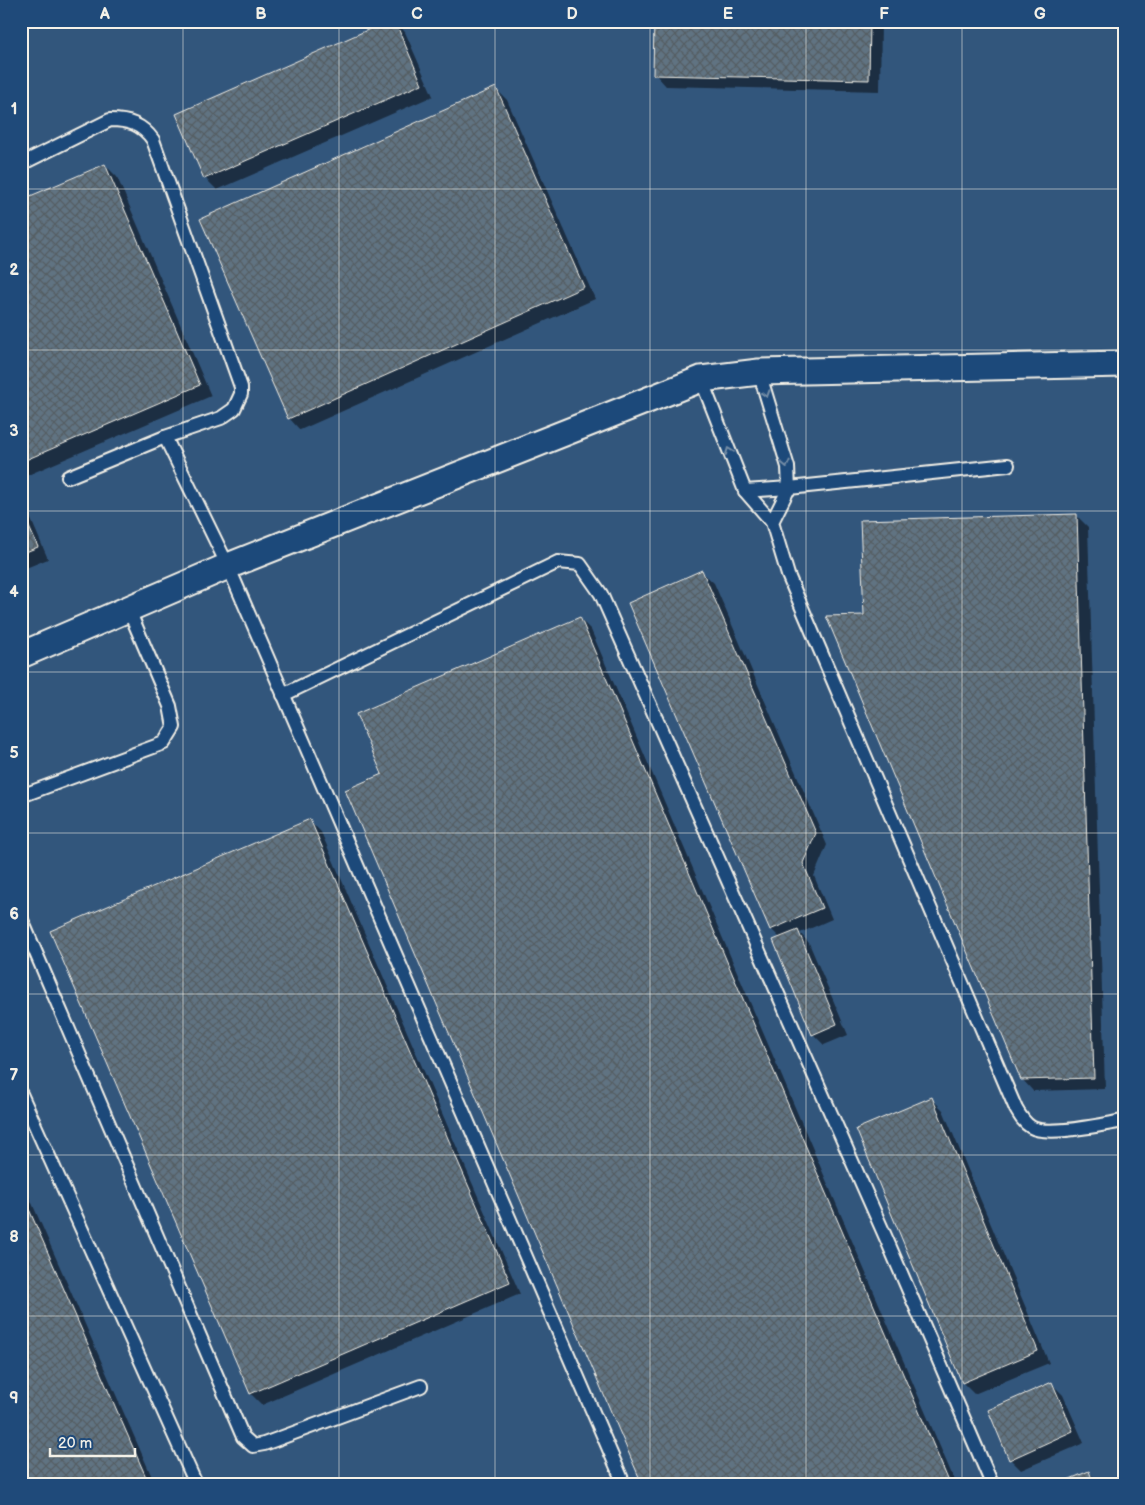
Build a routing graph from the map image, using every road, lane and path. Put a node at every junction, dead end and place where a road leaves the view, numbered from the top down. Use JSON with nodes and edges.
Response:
{"nodes":[{"id":1,"x":21,"y":164,"type":"edge"},
{"id":2,"x":1124,"y":364,"type":"edge"},
{"id":3,"x":759,"y":372,"type":"junction"},
{"id":4,"x":701,"y":379,"type":"junction"},
{"id":5,"x":165,"y":437,"type":"junction"},
{"id":6,"x":1008,"y":466,"type":"dead end"},
{"id":7,"x":68,"y":477,"type":"dead end"},
{"id":8,"x":790,"y":488,"type":"junction"},
{"id":9,"x":745,"y":491,"type":"junction"},
{"id":10,"x":772,"y":522,"type":"junction"},
{"id":11,"x":228,"y":566,"type":"junction"},
{"id":12,"x":128,"y":608,"type":"junction"},
{"id":13,"x":21,"y":655,"type":"edge"},
{"id":14,"x":283,"y":695,"type":"junction"},
{"id":15,"x":21,"y":796,"type":"edge"},
{"id":16,"x":21,"y":918,"type":"edge"},
{"id":17,"x":21,"y":1094,"type":"edge"},
{"id":18,"x":1124,"y":1121,"type":"edge"},
{"id":19,"x":421,"y":1386,"type":"dead end"},
{"id":20,"x":196,"y":1484,"type":"edge"},
{"id":21,"x":624,"y":1484,"type":"edge"},
{"id":22,"x":992,"y":1484,"type":"edge"}],
"edges":[{"from":1,"to":5,"type":"lane"},
{"from":2,"to":3,"type":"street"},
{"from":3,"to":4,"type":"street"},
{"from":3,"to":8,"type":"lane","one_way":true},
{"from":9,"to":4,"type":"lane","one_way":true},
{"from":4,"to":11,"type":"street"},
{"from":5,"to":7,"type":"lane"},
{"from":5,"to":11,"type":"lane"},
{"from":6,"to":8,"type":"lane"},
{"from":8,"to":9,"type":"lane"},
{"from":8,"to":10,"type":"lane"},
{"from":9,"to":10,"type":"lane"},
{"from":10,"to":18,"type":"lane"},
{"from":11,"to":12,"type":"street"},
{"from":11,"to":14,"type":"lane"},
{"from":12,"to":13,"type":"street"},
{"from":12,"to":15,"type":"lane"},
{"from":14,"to":21,"type":"lane"},
{"from":14,"to":22,"type":"lane"},
{"from":16,"to":19,"type":"lane"},
{"from":17,"to":20,"type":"lane"}]}
